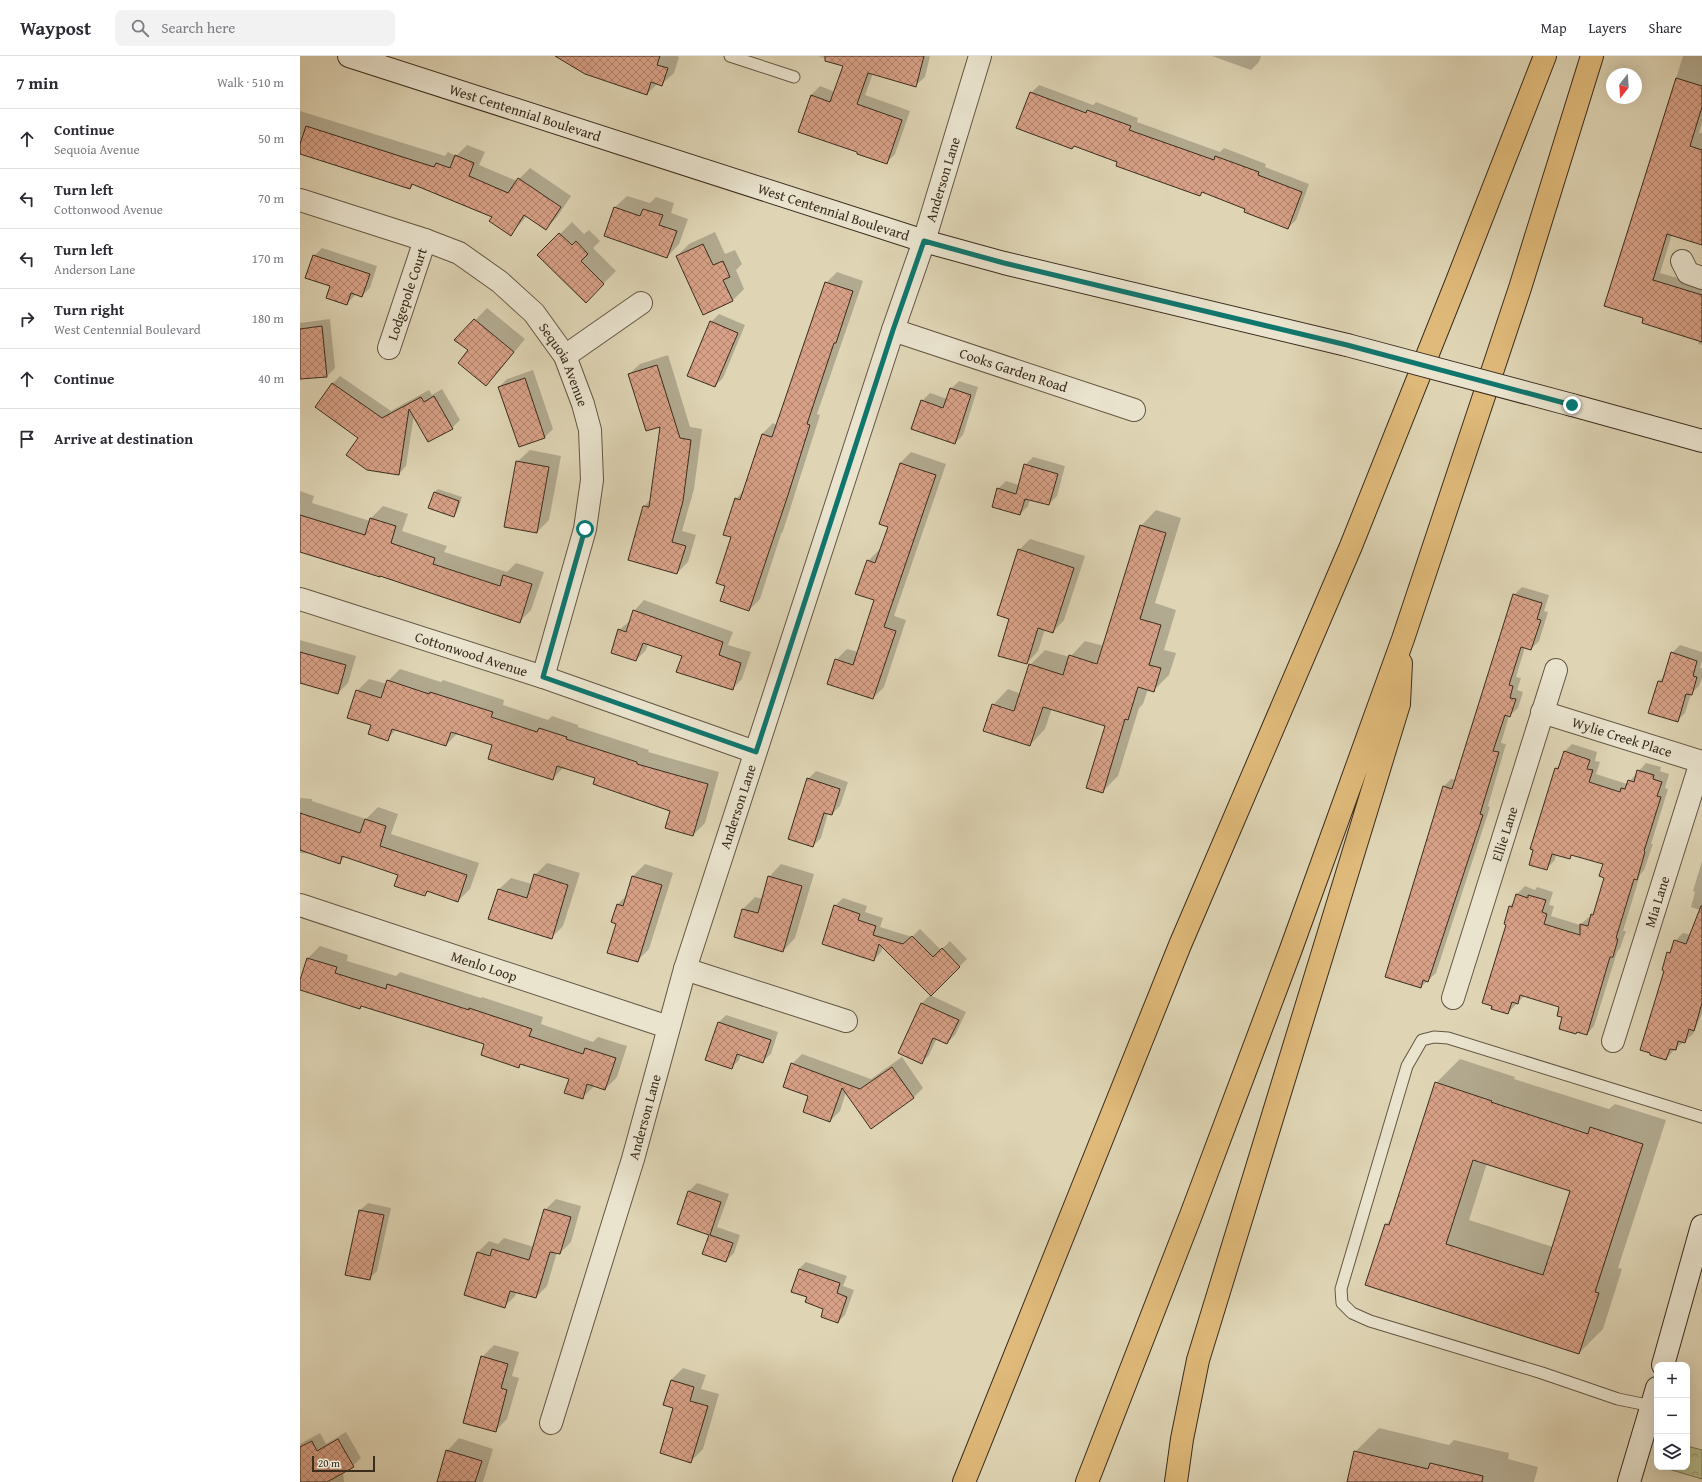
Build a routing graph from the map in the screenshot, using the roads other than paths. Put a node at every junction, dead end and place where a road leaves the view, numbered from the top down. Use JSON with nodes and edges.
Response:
{"nodes":[{"id":1,"x":349,"y":56,"type":"edge"},
{"id":2,"x":730,"y":56,"type":"edge"},
{"id":3,"x":980,"y":56,"type":"edge"},
{"id":4,"x":1545,"y":56,"type":"edge"},
{"id":5,"x":1592,"y":56,"type":"edge"},
{"id":6,"x":794,"y":77,"type":"dead end"},
{"id":7,"x":300,"y":200,"type":"edge"},
{"id":8,"x":424,"y":240,"type":"junction"},
{"id":9,"x":924,"y":241,"type":"junction"},
{"id":10,"x":1682,"y":261,"type":"dead end"},
{"id":11,"x":1702,"y":278,"type":"edge"},
{"id":12,"x":641,"y":303,"type":"dead end"},
{"id":13,"x":893,"y":330,"type":"junction"},
{"id":14,"x":389,"y":348,"type":"dead end"},
{"id":15,"x":565,"y":356,"type":"junction"},
{"id":16,"x":1134,"y":410,"type":"dead end"},
{"id":17,"x":1702,"y":440,"type":"edge"},
{"id":18,"x":300,"y":599,"type":"edge"},
{"id":19,"x":1403,"y":639,"type":"junction"},
{"id":20,"x":1556,"y":670,"type":"dead end"},
{"id":21,"x":543,"y":677,"type":"junction"},
{"id":22,"x":1542,"y":712,"type":"junction"},
{"id":23,"x":756,"y":752,"type":"junction"},
{"id":24,"x":1702,"y":762,"type":"edge"},
{"id":25,"x":300,"y":905,"type":"edge"},
{"id":26,"x":685,"y":969,"type":"junction"},
{"id":27,"x":1453,"y":998,"type":"dead end"},
{"id":28,"x":846,"y":1021,"type":"dead end"},
{"id":29,"x":668,"y":1027,"type":"junction"},
{"id":30,"x":1613,"y":1042,"type":"dead end"},
{"id":31,"x":1702,"y":1117,"type":"edge"},
{"id":32,"x":1702,"y":1226,"type":"edge"},
{"id":33,"x":1664,"y":1362,"type":"edge"},
{"id":34,"x":1654,"y":1397,"type":"edge"},
{"id":35,"x":988,"y":1420,"type":"junction"},
{"id":36,"x":550,"y":1423,"type":"dead end"},
{"id":37,"x":955,"y":1482,"type":"edge"},
{"id":38,"x":964,"y":1482,"type":"edge"},
{"id":39,"x":1087,"y":1482,"type":"edge"},
{"id":40,"x":1176,"y":1482,"type":"edge"},
{"id":41,"x":1629,"y":1482,"type":"edge"}],
"edges":[{"from":1,"to":9,"type":"street","name":"West Centennial Boulevard"},
{"from":2,"to":6,"type":"lane"},
{"from":3,"to":9,"type":"street","name":"Anderson Lane"},
{"from":4,"to":35,"type":"highway"},
{"from":5,"to":19,"type":"highway"},
{"from":7,"to":8,"type":"street","name":"Sequoia Avenue"},
{"from":8,"to":14,"type":"street","name":"Lodgepole Court"},
{"from":8,"to":15,"type":"street","name":"Sequoia Avenue"},
{"from":9,"to":13,"type":"street","name":"Anderson Lane"},
{"from":9,"to":17,"type":"street","name":"West Centennial Boulevard","bridge":true},
{"from":10,"to":11,"type":"street"},
{"from":12,"to":15,"type":"street"},
{"from":13,"to":16,"type":"street","name":"Cooks Garden Road"},
{"from":13,"to":23,"type":"street","name":"Anderson Lane"},
{"from":15,"to":21,"type":"street","name":"Sequoia Avenue"},
{"from":18,"to":21,"type":"street","name":"Cottonwood Avenue"},
{"from":19,"to":39,"type":"highway"},
{"from":19,"to":40,"type":"highway"},
{"from":20,"to":22,"type":"street","name":"Ellie Lane"},
{"from":21,"to":23,"type":"street","name":"Cottonwood Avenue"},
{"from":22,"to":24,"type":"street","name":"Wylie Creek Place"},
{"from":22,"to":27,"type":"street","name":"Ellie Lane"},
{"from":23,"to":26,"type":"street","name":"Anderson Lane"},
{"from":24,"to":30,"type":"street","name":"Mia Lane"},
{"from":25,"to":29,"type":"street","name":"Menlo Loop"},
{"from":26,"to":28,"type":"street"},
{"from":26,"to":29,"type":"street","name":"Anderson Lane"},
{"from":29,"to":36,"type":"street","name":"Anderson Lane"},
{"from":31,"to":34,"type":"lane"},
{"from":32,"to":33,"type":"street"},
{"from":34,"to":41,"type":"street"},
{"from":35,"to":37,"type":"highway"},
{"from":35,"to":38,"type":"highway"}]}
